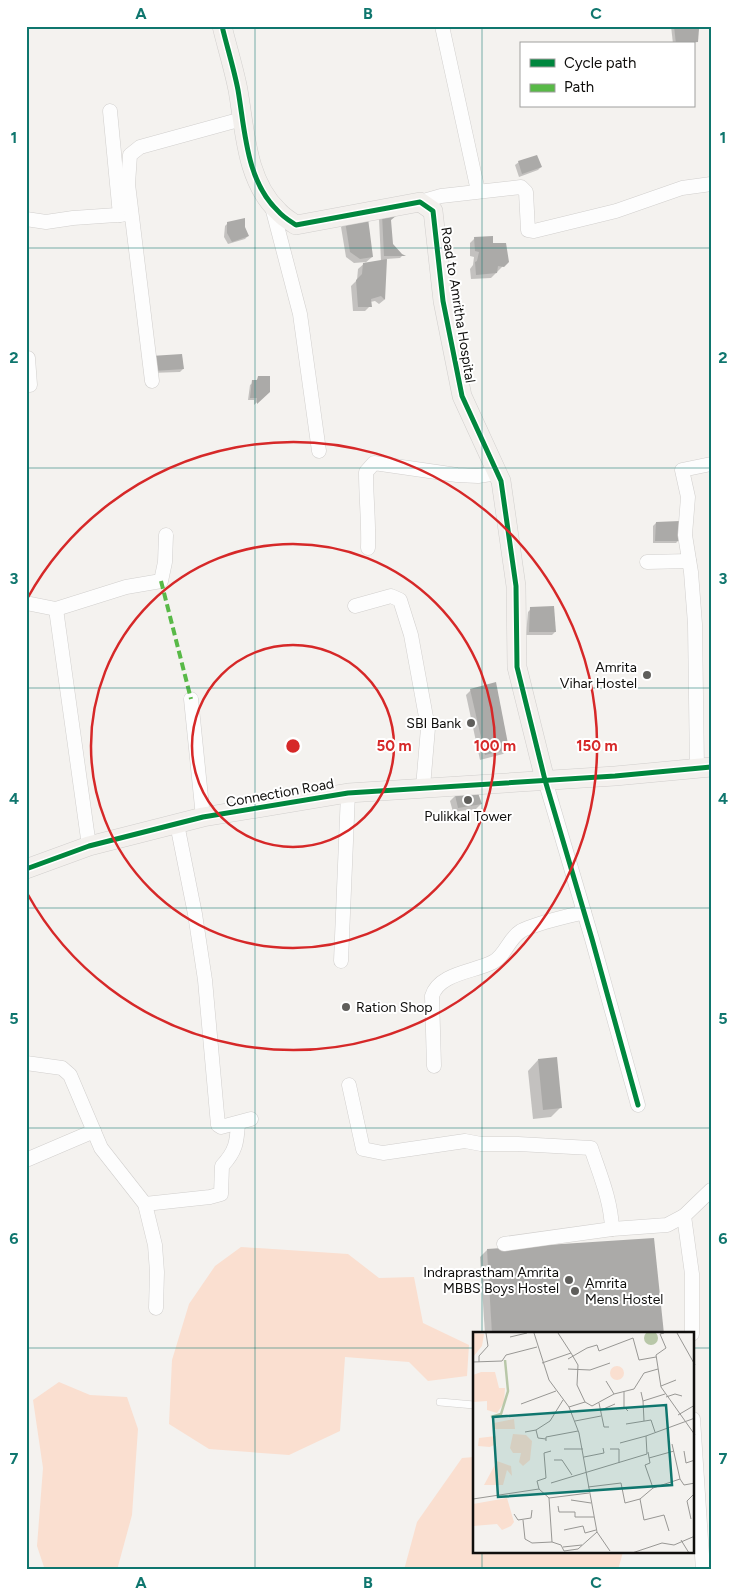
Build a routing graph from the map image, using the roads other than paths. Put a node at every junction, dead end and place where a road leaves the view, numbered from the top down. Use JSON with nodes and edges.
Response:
{"nodes":[{"id":1,"x":222,"y":26,"type":"edge"},
{"id":2,"x":442,"y":26,"type":"edge"},
{"id":3,"x":110,"y":111,"type":"dead end"},
{"id":4,"x":242,"y":119,"type":"junction"},
{"id":5,"x":711,"y":184,"type":"edge"},
{"id":6,"x":478,"y":191,"type":"junction"},
{"id":7,"x":420,"y":202,"type":"junction"},
{"id":8,"x":270,"y":203,"type":"junction"},
{"id":9,"x":125,"y":214,"type":"junction"},
{"id":10,"x":26,"y":219,"type":"edge"},
{"id":11,"x":28,"y":358,"type":"dead end"},
{"id":12,"x":152,"y":381,"type":"dead end"},
{"id":13,"x":26,"y":385,"type":"edge"},
{"id":14,"x":318,"y":451,"type":"dead end"},
{"id":15,"x":711,"y":464,"type":"edge"},
{"id":16,"x":497,"y":473,"type":"junction"},
{"id":17,"x":166,"y":535,"type":"dead end"},
{"id":18,"x":368,"y":548,"type":"dead end"},
{"id":19,"x":647,"y":562,"type":"dead end"},
{"id":20,"x":689,"y":562,"type":"junction"},
{"id":21,"x":26,"y":603,"type":"edge"},
{"id":22,"x":355,"y":606,"type":"dead end"},
{"id":23,"x":56,"y":609,"type":"junction"},
{"id":24,"x":191,"y":699,"type":"dead end"},
{"id":25,"x":704,"y":768,"type":"edge"},
{"id":26,"x":545,"y":780,"type":"junction"},
{"id":27,"x":424,"y":787,"type":"junction"},
{"id":28,"x":348,"y":793,"type":"junction"},
{"id":29,"x":203,"y":817,"type":"junction"},
{"id":30,"x":177,"y":824,"type":"junction"},
{"id":31,"x":89,"y":846,"type":"junction"},
{"id":32,"x":26,"y":869,"type":"edge"},
{"id":33,"x":584,"y":912,"type":"junction"},
{"id":34,"x":341,"y":961,"type":"dead end"},
{"id":35,"x":26,"y":1063,"type":"edge"},
{"id":36,"x":434,"y":1066,"type":"dead end"},
{"id":37,"x":349,"y":1085,"type":"dead end"},
{"id":38,"x":638,"y":1105,"type":"dead end"},
{"id":39,"x":94,"y":1131,"type":"junction"},
{"id":40,"x":26,"y":1160,"type":"edge"},
{"id":41,"x":711,"y":1190,"type":"edge"},
{"id":42,"x":145,"y":1204,"type":"junction"},
{"id":43,"x":684,"y":1216,"type":"junction"},
{"id":44,"x":612,"y":1228,"type":"junction"},
{"id":45,"x":504,"y":1244,"type":"dead end"},
{"id":46,"x":156,"y":1308,"type":"dead end"},
{"id":47,"x":692,"y":1332,"type":"edge"},
{"id":48,"x":440,"y":1402,"type":"dead end"},
{"id":49,"x":473,"y":1405,"type":"edge"},
{"id":50,"x":694,"y":1435,"type":"edge"},
{"id":51,"x":703,"y":1570,"type":"edge"}],
"edges":[{"from":1,"to":4,"type":"street"},
{"from":2,"to":6,"type":"street"},
{"from":3,"to":9,"type":"street"},
{"from":4,"to":8,"type":"street"},
{"from":4,"to":9,"type":"street"},
{"from":5,"to":6,"type":"street"},
{"from":6,"to":7,"type":"street"},
{"from":7,"to":8,"type":"street"},
{"from":7,"to":16,"type":"street","name":"Road to Amritha Hospital"},
{"from":8,"to":14,"type":"street"},
{"from":9,"to":10,"type":"street"},
{"from":9,"to":12,"type":"street"},
{"from":11,"to":13,"type":"street"},
{"from":15,"to":20,"type":"street"},
{"from":16,"to":18,"type":"street"},
{"from":16,"to":26,"type":"street","name":"Road to Amritha Hospital"},
{"from":17,"to":23,"type":"street"},
{"from":19,"to":20,"type":"street"},
{"from":20,"to":25,"type":"street"},
{"from":21,"to":23,"type":"street"},
{"from":22,"to":27,"type":"street"},
{"from":23,"to":31,"type":"street"},
{"from":24,"to":29,"type":"street"},
{"from":25,"to":26,"type":"street","name":"Connection Road"},
{"from":26,"to":27,"type":"street","name":"Connection Road"},
{"from":26,"to":33,"type":"street"},
{"from":27,"to":28,"type":"street","name":"Connection Road"},
{"from":28,"to":29,"type":"street","name":"Connection Road"},
{"from":28,"to":34,"type":"street"},
{"from":29,"to":30,"type":"street","name":"Connection Road"},
{"from":30,"to":31,"type":"street","name":"Connection Road"},
{"from":30,"to":42,"type":"street"},
{"from":31,"to":32,"type":"street","name":"Connection Road"},
{"from":33,"to":36,"type":"street"},
{"from":33,"to":38,"type":"street"},
{"from":35,"to":39,"type":"street"},
{"from":37,"to":44,"type":"street"},
{"from":39,"to":40,"type":"street"},
{"from":39,"to":42,"type":"street"},
{"from":41,"to":43,"type":"street"},
{"from":42,"to":46,"type":"street"},
{"from":43,"to":44,"type":"street"},
{"from":43,"to":47,"type":"street"},
{"from":44,"to":45,"type":"street"},
{"from":48,"to":49,"type":"lane"},
{"from":50,"to":51,"type":"street"}]}
